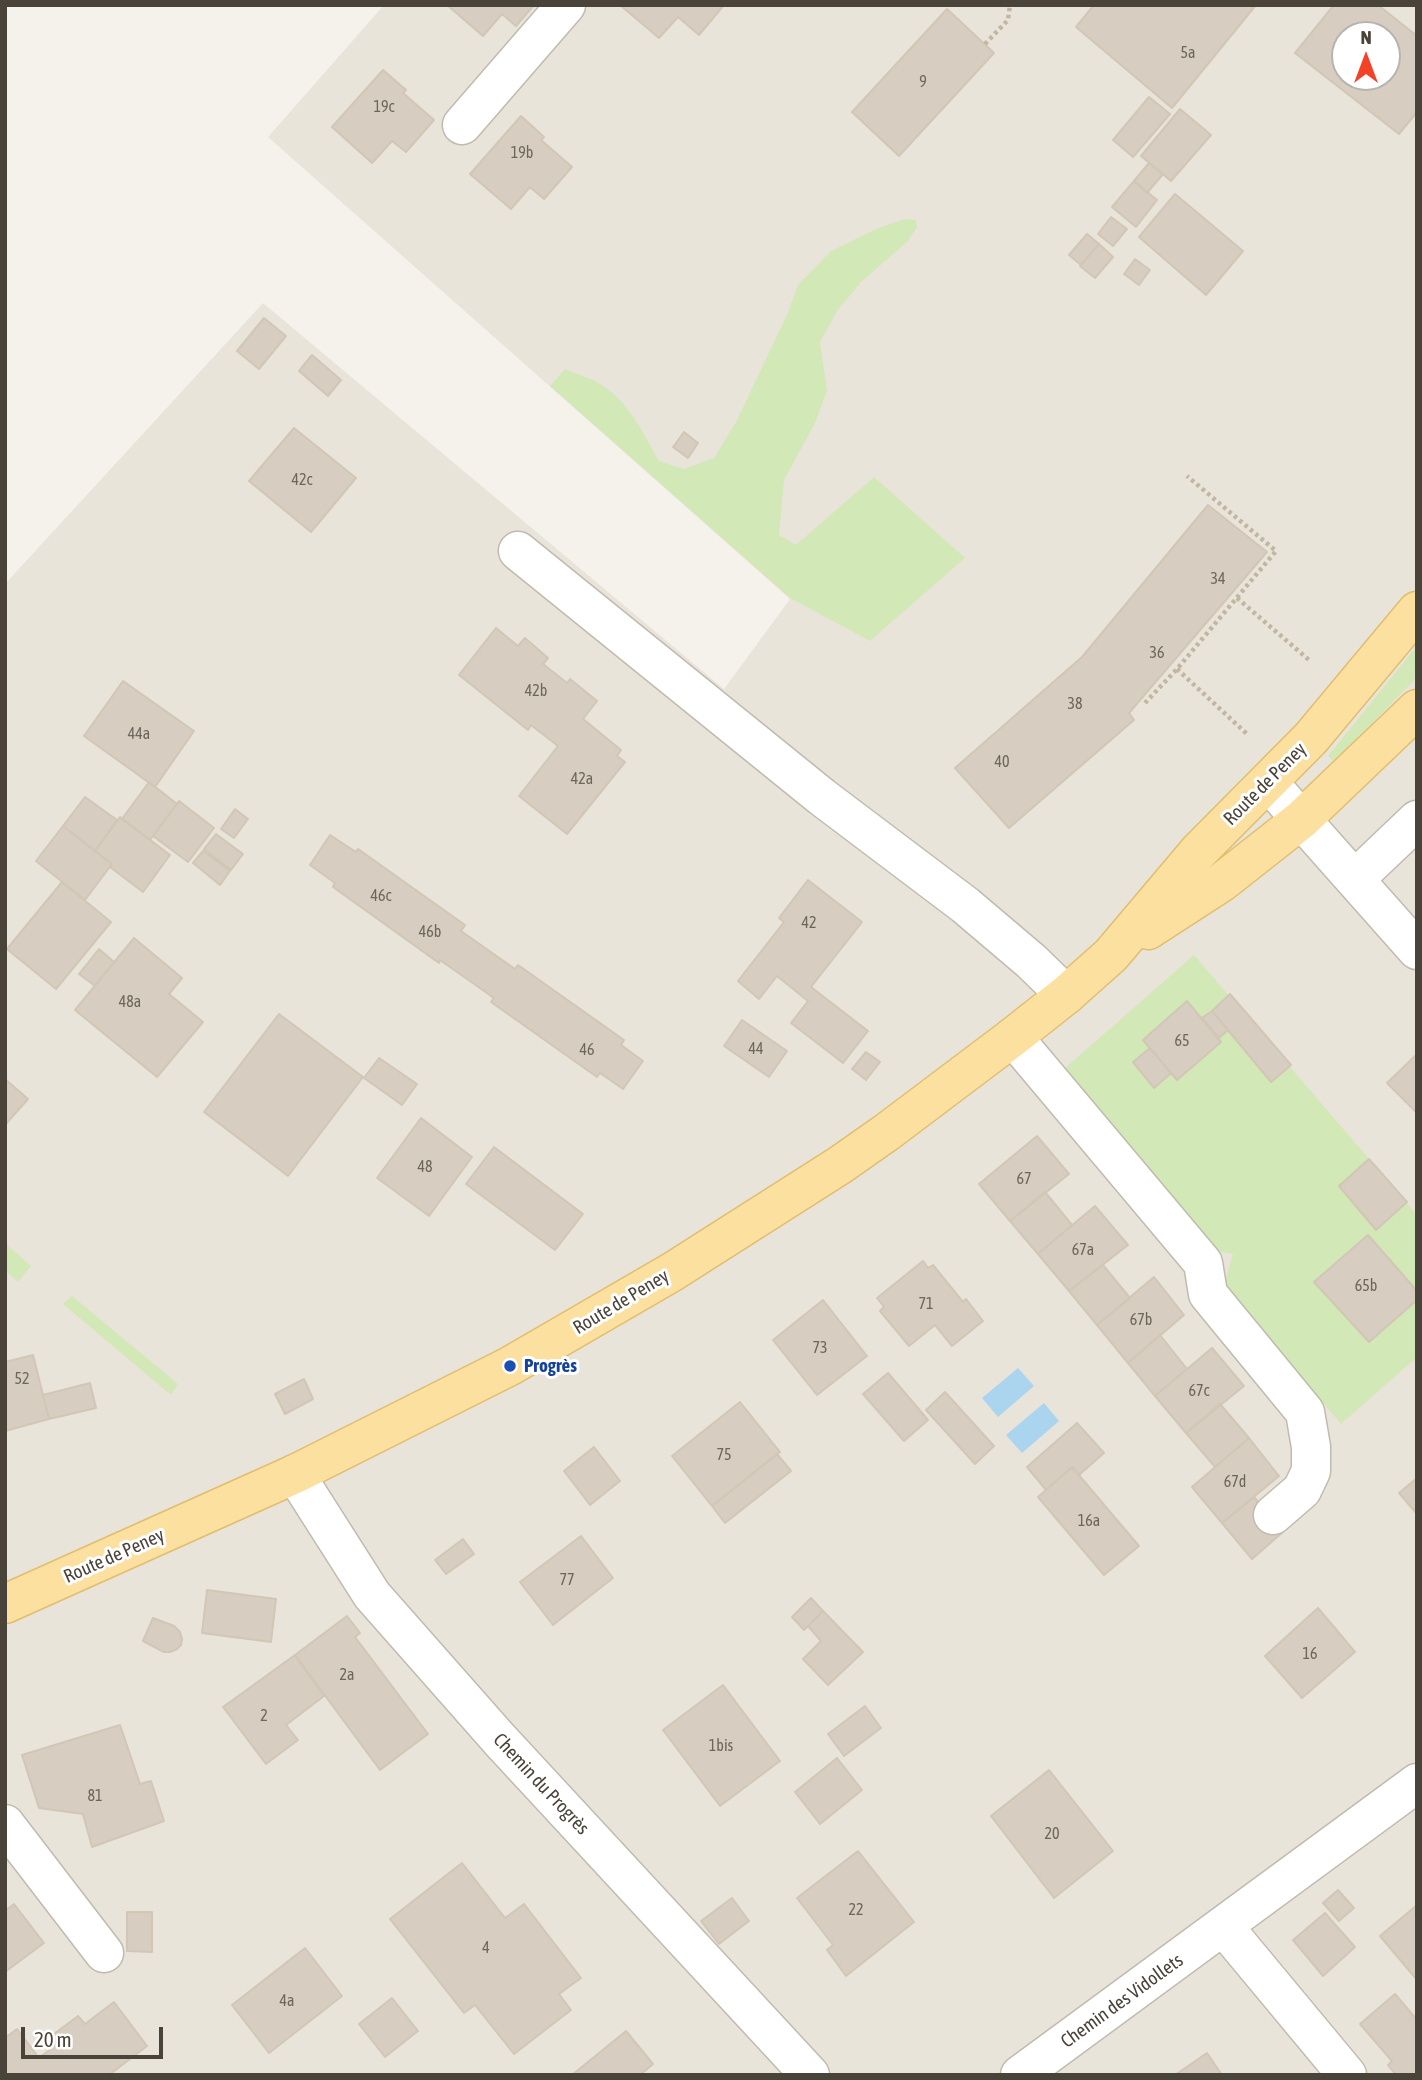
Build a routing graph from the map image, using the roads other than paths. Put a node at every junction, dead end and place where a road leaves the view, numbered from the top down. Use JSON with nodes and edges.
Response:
{"nodes":[{"id":1,"x":566,"y":5,"type":"edge"},
{"id":2,"x":462,"y":125,"type":"dead end"},
{"id":3,"x":518,"y":551,"type":"dead end"},
{"id":4,"x":1417,"y":611,"type":"edge"},
{"id":5,"x":1417,"y":709,"type":"edge"},
{"id":6,"x":1268,"y":782,"type":"junction"},
{"id":7,"x":1302,"y":819,"type":"junction"},
{"id":8,"x":1417,"y":820,"type":"edge"},
{"id":9,"x":1355,"y":879,"type":"junction"},
{"id":10,"x":1417,"y":950,"type":"edge"},
{"id":11,"x":1111,"y":955,"type":"junction"},
{"id":12,"x":1066,"y":995,"type":"junction"},
{"id":13,"x":1013,"y":1037,"type":"junction"},
{"id":14,"x":295,"y":1474,"type":"junction"},
{"id":15,"x":1273,"y":1516,"type":"dead end"},
{"id":16,"x":5,"y":1604,"type":"edge"},
{"id":17,"x":1417,"y":1783,"type":"edge"},
{"id":18,"x":5,"y":1824,"type":"edge"},
{"id":19,"x":1224,"y":1927,"type":"junction"},
{"id":20,"x":104,"y":1953,"type":"dead end"},
{"id":21,"x":810,"y":2075,"type":"edge"},
{"id":22,"x":1020,"y":2075,"type":"edge"},
{"id":23,"x":1347,"y":2075,"type":"edge"}],
"edges":[{"from":1,"to":2,"type":"street"},
{"from":3,"to":12,"type":"street"},
{"from":4,"to":6,"type":"main road","name":"Route de Peney"},
{"from":5,"to":7,"type":"main road","name":"Route de Peney"},
{"from":6,"to":7,"type":"street"},
{"from":6,"to":11,"type":"main road","name":"Route de Peney"},
{"from":7,"to":9,"type":"street"},
{"from":7,"to":11,"type":"main road","name":"Route de Peney"},
{"from":8,"to":9,"type":"street"},
{"from":9,"to":10,"type":"street"},
{"from":11,"to":12,"type":"main road","name":"Route de Peney"},
{"from":12,"to":13,"type":"main road","name":"Route de Peney"},
{"from":13,"to":14,"type":"main road","name":"Route de Peney"},
{"from":13,"to":15,"type":"street"},
{"from":14,"to":16,"type":"main road","name":"Route de Peney"},
{"from":14,"to":21,"type":"street","name":"Chemin du Progrès"},
{"from":17,"to":19,"type":"street","name":"Chemin des Vidollets"},
{"from":18,"to":20,"type":"street"},
{"from":19,"to":22,"type":"street","name":"Chemin des Vidollets"},
{"from":19,"to":23,"type":"street"}]}
